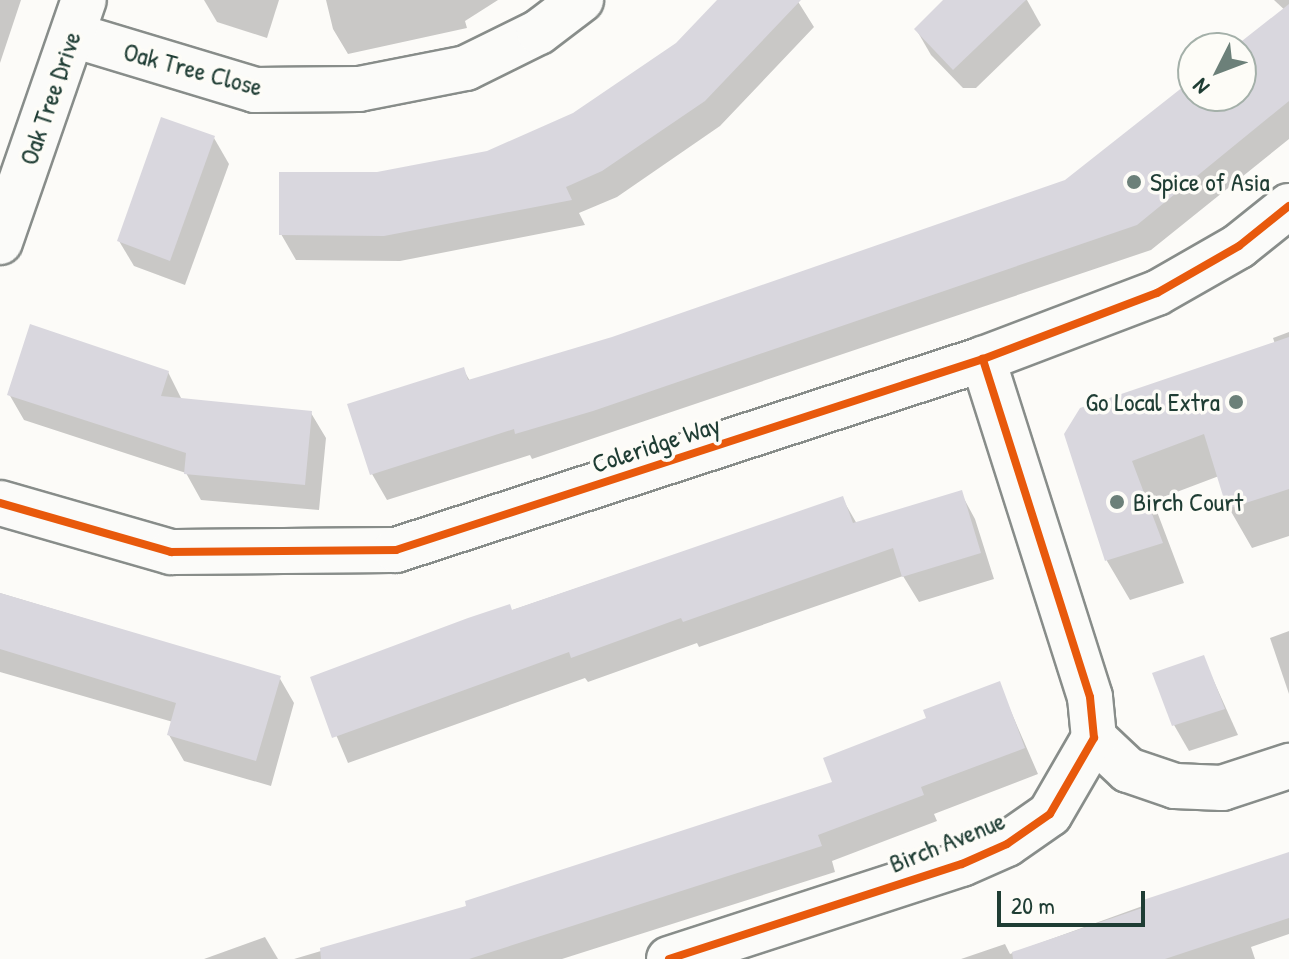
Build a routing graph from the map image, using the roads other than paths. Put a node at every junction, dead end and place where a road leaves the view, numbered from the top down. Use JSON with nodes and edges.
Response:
{"nodes":[{"id":1,"x":581,"y":0,"type":"edge"},
{"id":2,"x":78,"y":18,"type":"edge"},
{"id":3,"x":1289,"y":206,"type":"edge"},
{"id":4,"x":0,"y":242,"type":"edge"},
{"id":5,"x":983,"y":359,"type":"junction"},
{"id":6,"x":0,"y":503,"type":"edge"},
{"id":7,"x":1094,"y":738,"type":"junction"},
{"id":8,"x":1289,"y":766,"type":"edge"},
{"id":9,"x":669,"y":959,"type":"edge"}],
"edges":[{"from":1,"to":2,"type":"street","name":"Oak Tree Close"},
{"from":2,"to":4,"type":"street","name":"Oak Tree Drive"},
{"from":3,"to":5,"type":"street","name":"Coleridge Way"},
{"from":5,"to":6,"type":"street","name":"Coleridge Way"},
{"from":5,"to":7,"type":"street"},
{"from":7,"to":8,"type":"street"},
{"from":7,"to":9,"type":"street","name":"Birch Avenue"}]}
